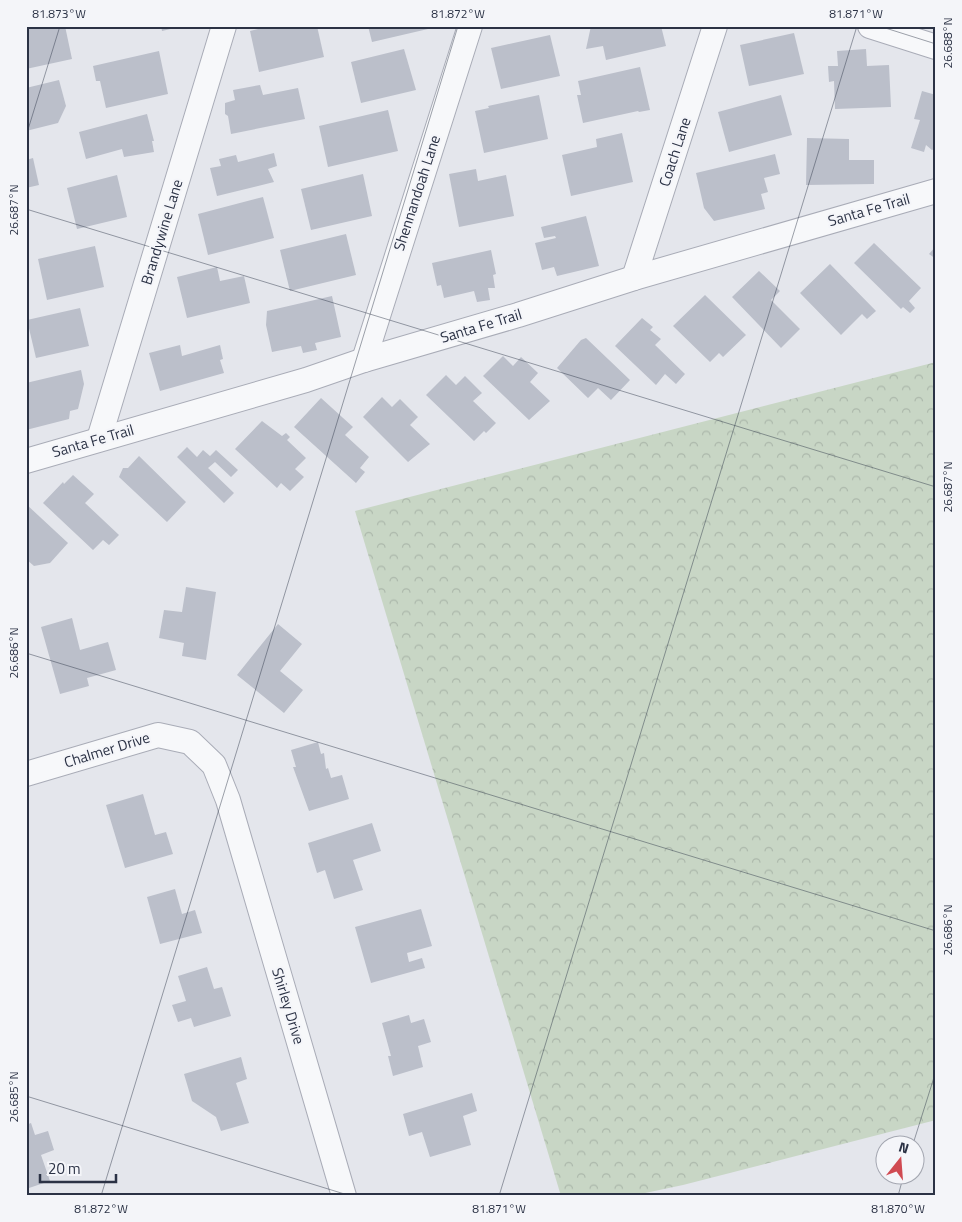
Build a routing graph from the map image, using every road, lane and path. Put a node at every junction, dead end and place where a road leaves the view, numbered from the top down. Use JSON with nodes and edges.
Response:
{"nodes":[{"id":1,"x":224,"y":26,"type":"edge"},
{"id":2,"x":470,"y":26,"type":"edge"},
{"id":3,"x":715,"y":26,"type":"edge"},
{"id":4,"x":870,"y":26,"type":"edge"},
{"id":5,"x":936,"y":47,"type":"edge"},
{"id":6,"x":936,"y":191,"type":"edge"},
{"id":7,"x":634,"y":278,"type":"junction"},
{"id":8,"x":364,"y":360,"type":"junction"},
{"id":9,"x":99,"y":438,"type":"junction"},
{"id":10,"x":26,"y":461,"type":"edge"},
{"id":11,"x":26,"y":774,"type":"edge"},
{"id":12,"x":232,"y":817,"type":"joint"},
{"id":13,"x":344,"y":1196,"type":"edge"}],
"edges":[{"from":1,"to":9,"type":"street","name":"Brandywine Lane"},
{"from":2,"to":8,"type":"street","name":"Shennandoah Lane"},
{"from":3,"to":7,"type":"street","name":"Coach Lane"},
{"from":4,"to":5,"type":"street"},
{"from":6,"to":7,"type":"street","name":"Santa Fe Trail"},
{"from":7,"to":8,"type":"street","name":"Santa Fe Trail"},
{"from":8,"to":9,"type":"street","name":"Santa Fe Trail"},
{"from":9,"to":10,"type":"street","name":"Santa Fe Trail"},
{"from":11,"to":12,"type":"street","name":"Chalmer Drive"},
{"from":12,"to":13,"type":"street","name":"Shirley Drive"}]}
